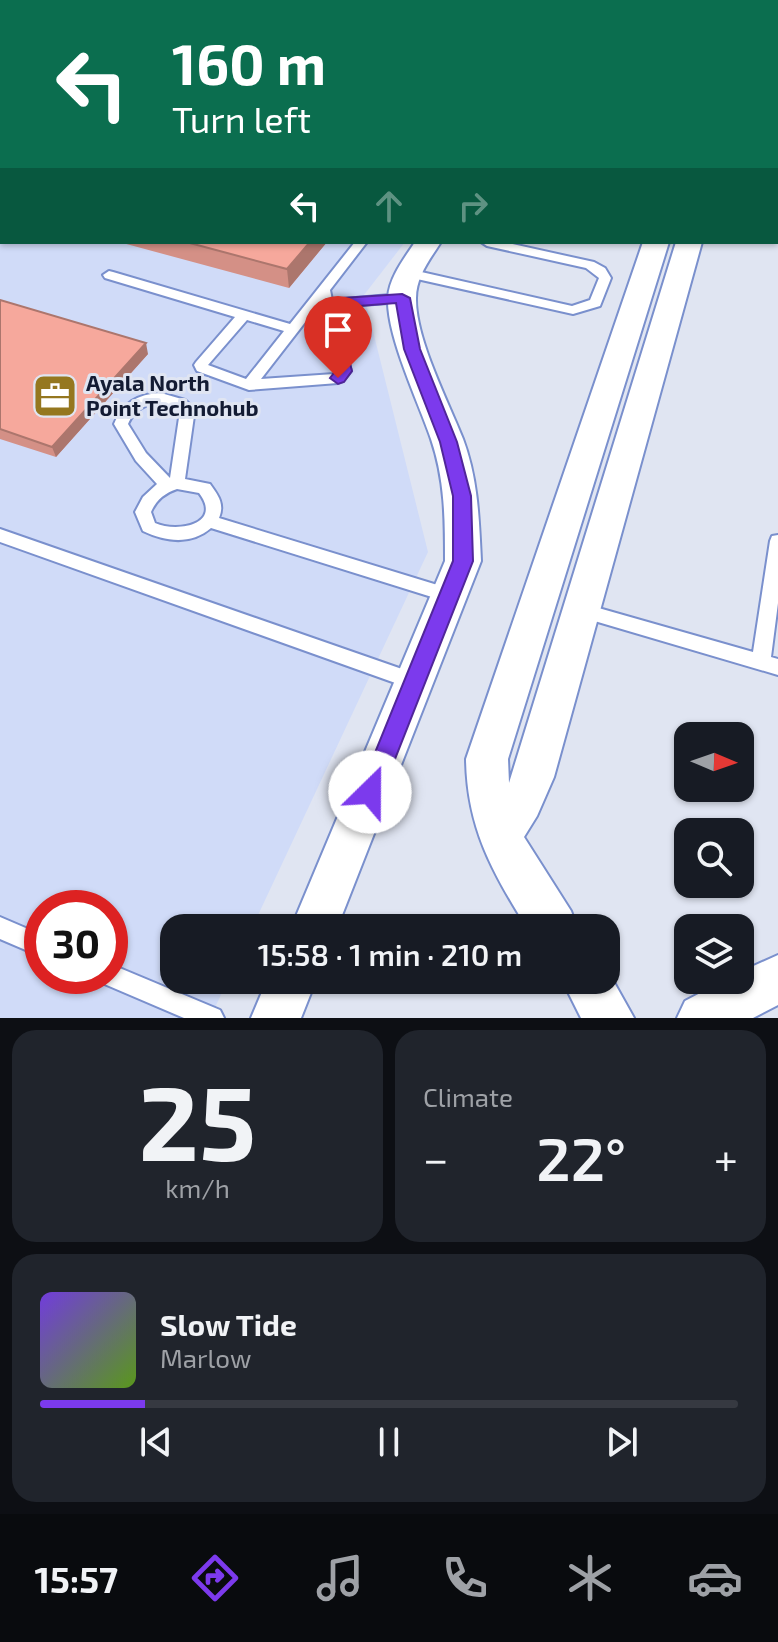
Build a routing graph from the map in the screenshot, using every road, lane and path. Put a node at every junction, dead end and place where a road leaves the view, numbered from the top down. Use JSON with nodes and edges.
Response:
{"nodes":[{"id":1,"x":360,"y":244,"type":"edge"},
{"id":2,"x":427,"y":244,"type":"edge"},
{"id":3,"x":496,"y":244,"type":"edge"},
{"id":4,"x":655,"y":244,"type":"edge"},
{"id":5,"x":688,"y":244,"type":"edge"},
{"id":6,"x":109,"y":275,"type":"dead end"},
{"id":7,"x":405,"y":286,"type":"junction"},
{"id":8,"x":325,"y":296,"type":"junction"},
{"id":9,"x":634,"y":308,"type":"junction"},
{"id":10,"x":244,"y":315,"type":"junction"},
{"id":11,"x":666,"y":316,"type":"junction"},
{"id":12,"x":292,"y":329,"type":"junction"},
{"id":13,"x":249,"y":385,"type":"junction"},
{"id":14,"x":172,"y":484,"type":"junction"},
{"id":15,"x":570,"y":498,"type":"junction"},
{"id":16,"x":609,"y":508,"type":"junction"},
{"id":17,"x":209,"y":521,"type":"junction"},
{"id":18,"x":0,"y":535,"type":"edge"},
{"id":19,"x":778,"y":541,"type":"edge"},
{"id":20,"x":451,"y":596,"type":"junction"},
{"id":21,"x":581,"y":610,"type":"junction"},
{"id":22,"x":769,"y":664,"type":"edge"},
{"id":23,"x":415,"y":682,"type":"junction"},
{"id":24,"x":507,"y":695,"type":"junction"},
{"id":25,"x":553,"y":711,"type":"junction"},
{"id":26,"x":499,"y":836,"type":"junction"},
{"id":27,"x":320,"y":914,"type":"edge"},
{"id":28,"x":546,"y":914,"type":"edge"},
{"id":29,"x":0,"y":928,"type":"edge"},
{"id":30,"x":24,"y":938,"type":"edge"},
{"id":31,"x":778,"y":979,"type":"edge"},
{"id":32,"x":128,"y":983,"type":"edge"},
{"id":33,"x":286,"y":994,"type":"edge"},
{"id":34,"x":594,"y":994,"type":"edge"},
{"id":35,"x":212,"y":1018,"type":"edge"},
{"id":36,"x":276,"y":1018,"type":"edge"},
{"id":37,"x":609,"y":1018,"type":"edge"},
{"id":38,"x":702,"y":1018,"type":"edge"}],
"edges":[{"from":1,"to":8,"type":"lane"},
{"from":2,"to":7,"type":"street"},
{"from":3,"to":7,"type":"lane"},
{"from":4,"to":9,"type":"street"},
{"from":5,"to":11,"type":"street"},
{"from":6,"to":10,"type":"lane"},
{"from":7,"to":8,"type":"lane"},
{"from":7,"to":20,"type":"street"},
{"from":8,"to":12,"type":"lane"},
{"from":8,"to":13,"type":"lane"},
{"from":9,"to":11,"type":"street"},
{"from":9,"to":15,"type":"street"},
{"from":10,"to":12,"type":"lane"},
{"from":10,"to":13,"type":"lane"},
{"from":11,"to":16,"type":"street"},
{"from":12,"to":13,"type":"lane"},
{"from":14,"to":14,"type":"lane"},
{"from":14,"to":17,"type":"lane"},
{"from":14,"to":17,"type":"lane"},
{"from":15,"to":16,"type":"street"},
{"from":15,"to":24,"type":"street"},
{"from":16,"to":21,"type":"street"},
{"from":17,"to":20,"type":"lane"},
{"from":18,"to":23,"type":"lane"},
{"from":19,"to":22,"type":"lane"},
{"from":20,"to":23,"type":"street"},
{"from":21,"to":22,"type":"lane"},
{"from":21,"to":25,"type":"street"},
{"from":23,"to":27,"type":"street"},
{"from":24,"to":25,"type":"street"},
{"from":24,"to":26,"type":"street"},
{"from":25,"to":26,"type":"street"},
{"from":26,"to":28,"type":"street"},
{"from":29,"to":30,"type":"lane"},
{"from":31,"to":38,"type":"street"},
{"from":32,"to":35,"type":"lane"},
{"from":33,"to":36,"type":"street"},
{"from":34,"to":37,"type":"street"}]}
